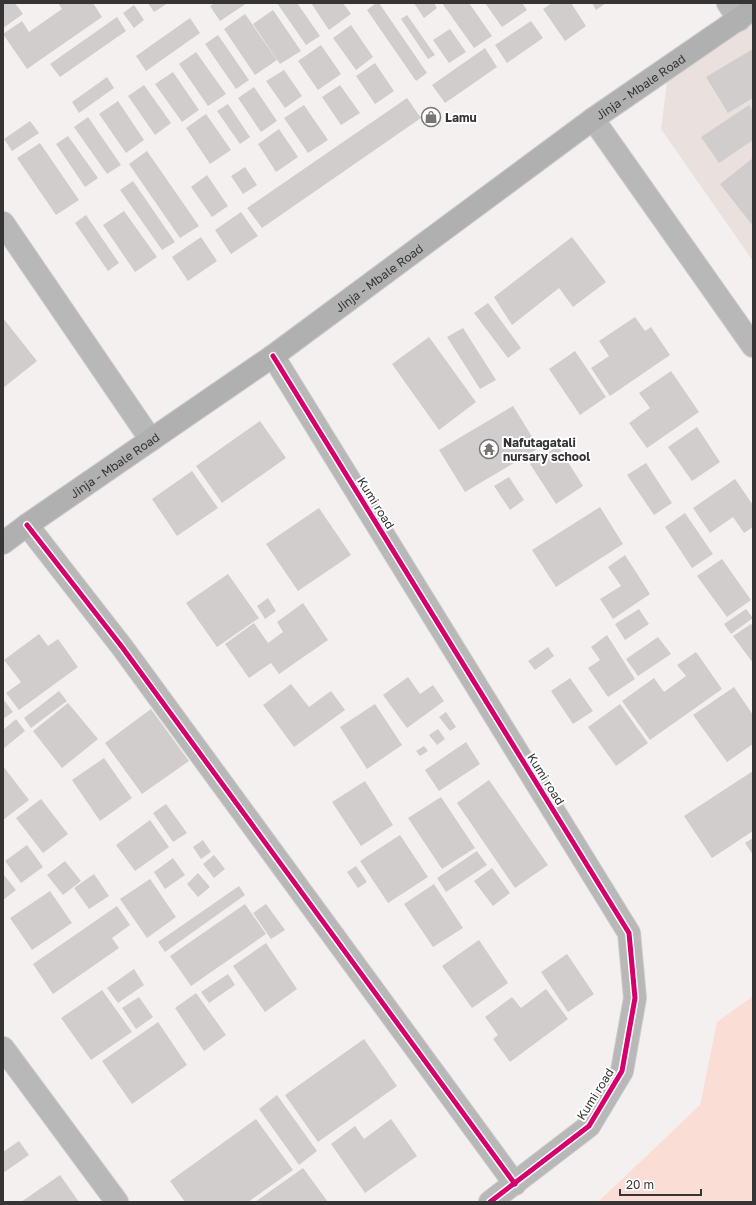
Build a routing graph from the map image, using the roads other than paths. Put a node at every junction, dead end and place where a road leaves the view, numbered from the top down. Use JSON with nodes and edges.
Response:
{"nodes":[{"id":1,"x":740,"y":11,"type":"edge"},
{"id":2,"x":593,"y":119,"type":"junction"},
{"id":3,"x":3,"y":223,"type":"edge"},
{"id":4,"x":753,"y":346,"type":"edge"},
{"id":5,"x":273,"y":356,"type":"junction"},
{"id":6,"x":151,"y":440,"type":"junction"},
{"id":7,"x":27,"y":525,"type":"junction"},
{"id":8,"x":3,"y":543,"type":"edge"},
{"id":9,"x":3,"y":1048,"type":"edge"},
{"id":10,"x":515,"y":1184,"type":"junction"},
{"id":11,"x":117,"y":1202,"type":"edge"},
{"id":12,"x":490,"y":1202,"type":"edge"}],
"edges":[{"from":1,"to":2,"type":"main road","name":"Jinja - Mbale Road"},
{"from":2,"to":4,"type":"street"},
{"from":2,"to":5,"type":"main road","name":"Jinja - Mbale Road"},
{"from":3,"to":6,"type":"street"},
{"from":5,"to":6,"type":"main road","name":"Jinja - Mbale Road"},
{"from":5,"to":10,"type":"street","name":"Kumi road"},
{"from":6,"to":7,"type":"main road","name":"Jinja - Mbale Road"},
{"from":7,"to":8,"type":"main road","name":"Jinja - Mbale Road"},
{"from":7,"to":10,"type":"street"},
{"from":9,"to":11,"type":"street"},
{"from":10,"to":12,"type":"street","name":"Kumi road"}]}
